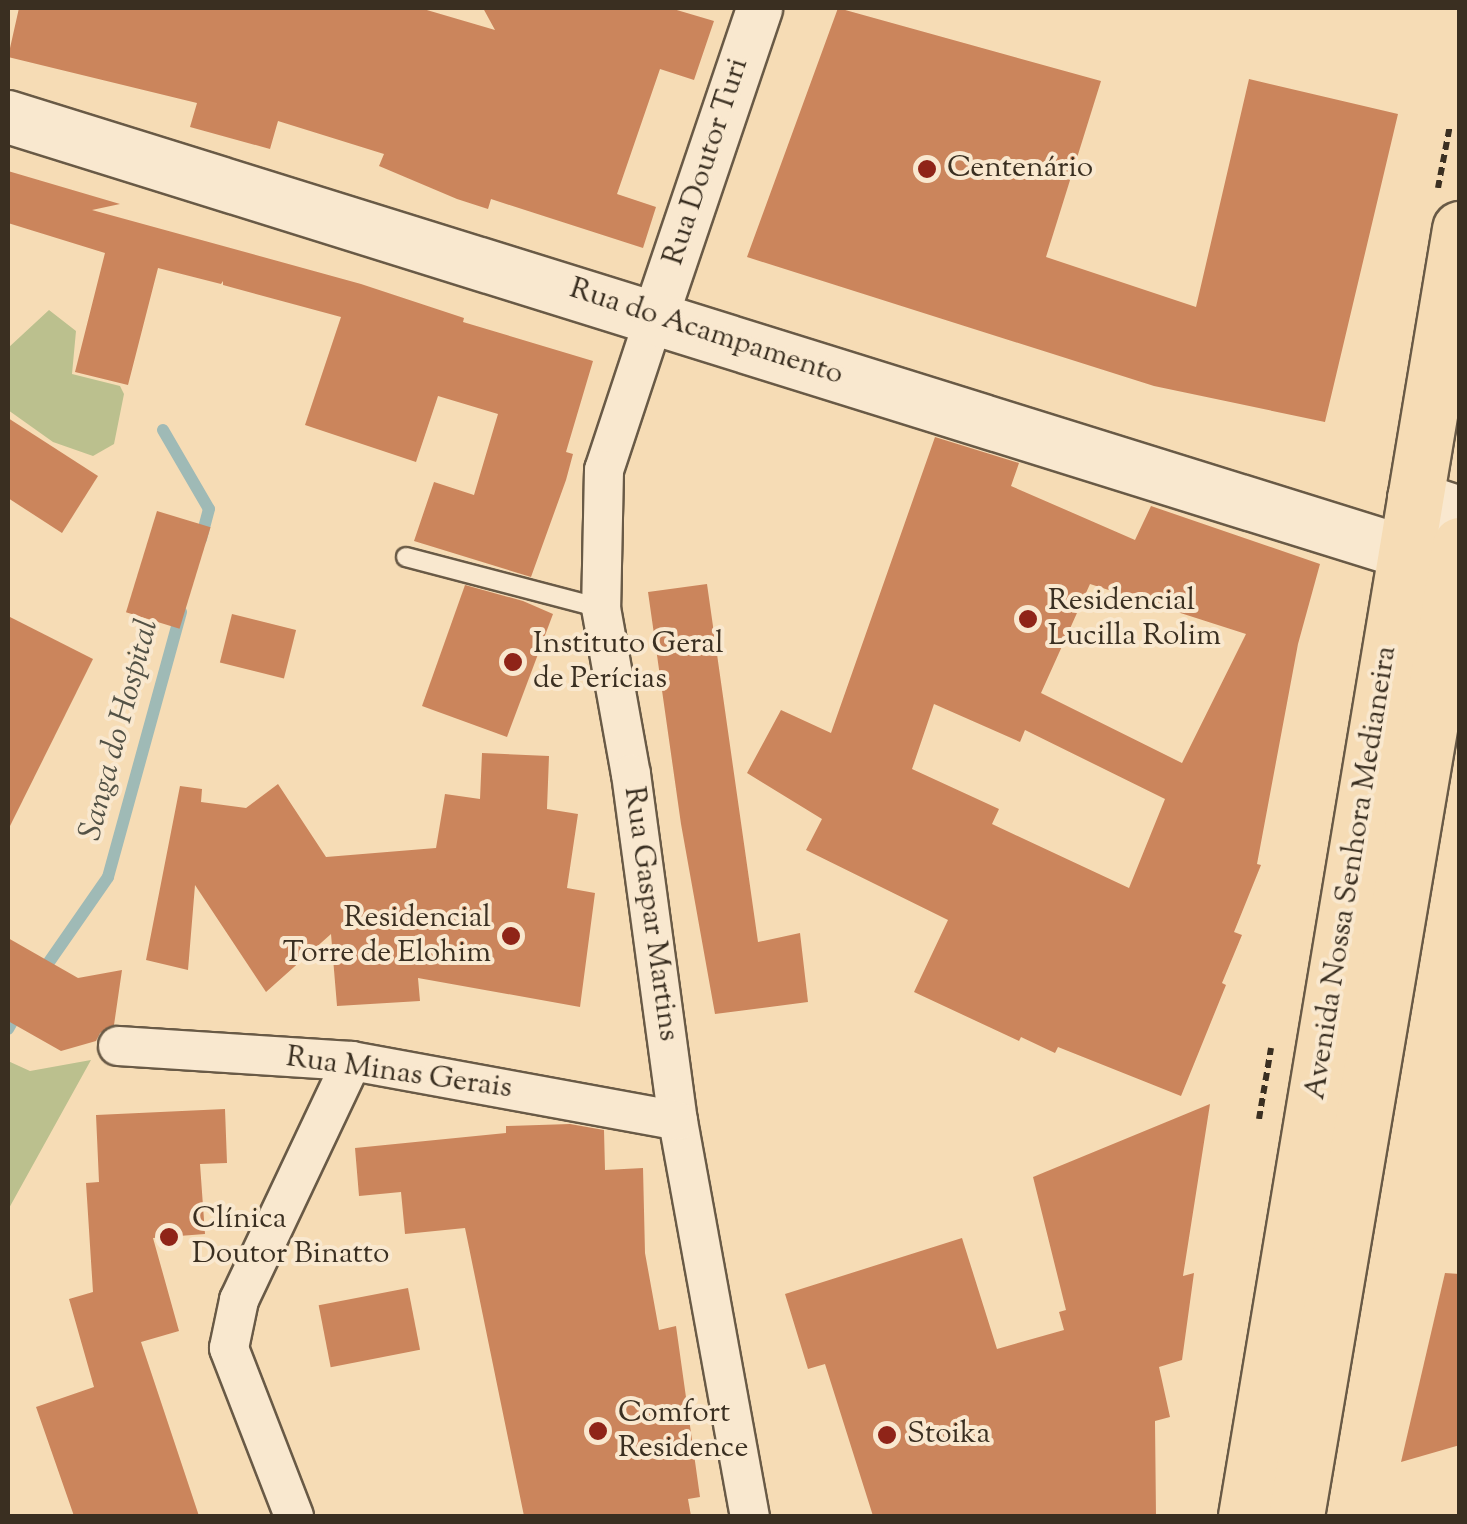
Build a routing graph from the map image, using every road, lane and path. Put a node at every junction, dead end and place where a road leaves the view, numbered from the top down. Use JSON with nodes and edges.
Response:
{"nodes":[{"id":1,"x":759,"y":8,"type":"edge"},
{"id":2,"x":8,"y":117,"type":"edge"},
{"id":3,"x":1450,"y":125,"type":"dead end"},
{"id":4,"x":1448,"y":214,"type":"edge"},
{"id":5,"x":656,"y":316,"type":"junction"},
{"id":6,"x":1436,"y":506,"type":"edge"},
{"id":7,"x":1404,"y":552,"type":"junction"},
{"id":8,"x":406,"y":557,"type":"dead end"},
{"id":9,"x":1458,"y":561,"type":"edge"},
{"id":10,"x":601,"y":608,"type":"junction"},
{"id":11,"x":1273,"y":1036,"type":"dead end"},
{"id":12,"x":118,"y":1046,"type":"dead end"},
{"id":13,"x":352,"y":1061,"type":"junction"},
{"id":14,"x":678,"y":1121,"type":"junction"},
{"id":15,"x":1257,"y":1131,"type":"dead end"},
{"id":16,"x":294,"y":1516,"type":"edge"},
{"id":17,"x":750,"y":1516,"type":"edge"},
{"id":18,"x":1246,"y":1516,"type":"edge"},
{"id":19,"x":1296,"y":1516,"type":"edge"}],
"edges":[{"from":1,"to":5,"type":"street","name":"Rua Doutor Turi"},
{"from":2,"to":5,"type":"main road","name":"Rua do Acampamento"},
{"from":3,"to":4,"type":"path"},
{"from":4,"to":6,"type":"main road","name":"Avenida Nossa Senhora Medianeira"},
{"from":5,"to":7,"type":"main road","name":"Rua do Acampamento"},
{"from":5,"to":10,"type":"street","name":"Rua Gaspar Martins"},
{"from":6,"to":7,"type":"main road","name":"Avenida Nossa Senhora Medianeira"},
{"from":7,"to":9,"type":"main road","name":"Rua do Acampamento"},
{"from":7,"to":18,"type":"main road","name":"Avenida Nossa Senhora Medianeira"},
{"from":8,"to":10,"type":"lane"},
{"from":9,"to":19,"type":"main road","name":"Avenida Nossa Senhora Medianeira"},
{"from":10,"to":14,"type":"street","name":"Rua Gaspar Martins"},
{"from":11,"to":15,"type":"path"},
{"from":12,"to":13,"type":"street","name":"Rua Minas Gerais"},
{"from":13,"to":14,"type":"street","name":"Rua Minas Gerais"},
{"from":13,"to":16,"type":"street"},
{"from":14,"to":17,"type":"street","name":"Rua Gaspar Martins"}]}
